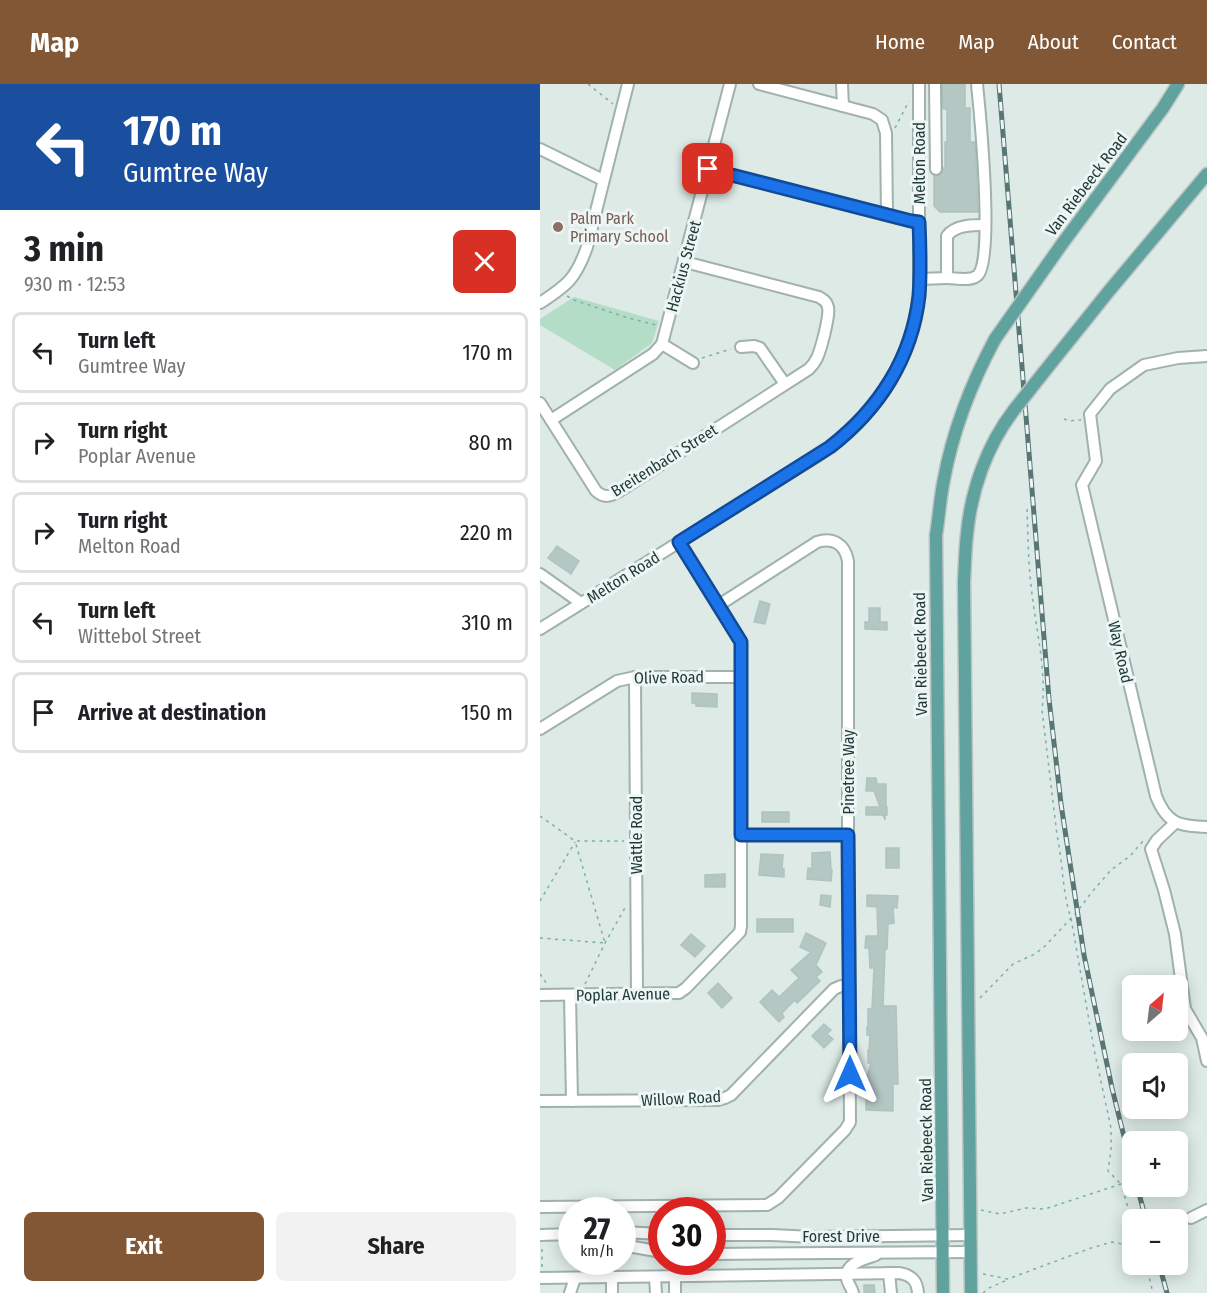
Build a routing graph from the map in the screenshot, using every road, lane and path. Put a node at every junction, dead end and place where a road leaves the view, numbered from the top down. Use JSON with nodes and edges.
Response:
{"nodes":[{"id":1,"x":588,"y":84,"type":"edge"},
{"id":2,"x":628,"y":84,"type":"edge"},
{"id":3,"x":730,"y":84,"type":"edge"},
{"id":4,"x":759,"y":84,"type":"edge"},
{"id":5,"x":842,"y":84,"type":"edge"},
{"id":6,"x":919,"y":84,"type":"edge"},
{"id":7,"x":935,"y":84,"type":"edge"},
{"id":8,"x":977,"y":84,"type":"edge"},
{"id":9,"x":1178,"y":84,"type":"edge"},
{"id":10,"x":911,"y":97,"type":"dead end"},
{"id":11,"x":843,"y":106,"type":"junction"},
{"id":12,"x":622,"y":107,"type":"junction"},
{"id":13,"x":935,"y":129,"type":"junction"},
{"id":14,"x":919,"y":130,"type":"junction"},
{"id":15,"x":891,"y":135,"type":"dead end"},
{"id":16,"x":540,"y":149,"type":"edge"},
{"id":17,"x":708,"y":169,"type":"junction"},
{"id":18,"x":936,"y":169,"type":"dead end"},
{"id":19,"x":1207,"y":174,"type":"edge"},
{"id":20,"x":603,"y":180,"type":"junction"},
{"id":21,"x":887,"y":215,"type":"junction"},
{"id":22,"x":919,"y":222,"type":"junction"},
{"id":23,"x":985,"y":225,"type":"junction"},
{"id":24,"x":685,"y":262,"type":"junction"},
{"id":25,"x":946,"y":278,"type":"junction"},
{"id":26,"x":920,"y":279,"type":"junction"},
{"id":27,"x":558,"y":291,"type":"junction"},
{"id":28,"x":540,"y":303,"type":"edge"},
{"id":29,"x":668,"y":324,"type":"junction"},
{"id":30,"x":662,"y":344,"type":"junction"},
{"id":31,"x":741,"y":347,"type":"joint"},
{"id":32,"x":1207,"y":356,"type":"edge"},
{"id":33,"x":693,"y":363,"type":"joint"},
{"id":34,"x":785,"y":384,"type":"junction"},
{"id":35,"x":541,"y":407,"type":"edge"},
{"id":36,"x":1090,"y":416,"type":"junction"},
{"id":37,"x":1064,"y":419,"type":"dead end"},
{"id":38,"x":551,"y":420,"type":"junction"},
{"id":39,"x":1027,"y":510,"type":"dead end"},
{"id":40,"x":679,"y":542,"type":"junction"},
{"id":41,"x":540,"y":574,"type":"edge"},
{"id":42,"x":581,"y":603,"type":"junction"},
{"id":43,"x":719,"y":605,"type":"junction"},
{"id":44,"x":540,"y":629,"type":"edge"},
{"id":45,"x":635,"y":677,"type":"junction"},
{"id":46,"x":741,"y":677,"type":"junction"},
{"id":47,"x":540,"y":729,"type":"edge"},
{"id":48,"x":540,"y":816,"type":"edge"},
{"id":49,"x":1172,"y":820,"type":"junction"},
{"id":50,"x":1207,"y":827,"type":"edge"},
{"id":51,"x":741,"y":835,"type":"junction"},
{"id":52,"x":848,"y":835,"type":"junction"},
{"id":53,"x":1146,"y":838,"type":"dead end"},
{"id":54,"x":576,"y":841,"type":"junction"},
{"id":55,"x":636,"y":842,"type":"junction"},
{"id":56,"x":637,"y":897,"type":"junction"},
{"id":57,"x":540,"y":901,"type":"edge"},
{"id":58,"x":1071,"y":918,"type":"junction"},
{"id":59,"x":540,"y":938,"type":"edge"},
{"id":60,"x":604,"y":944,"type":"junction"},
{"id":61,"x":849,"y":986,"type":"junction"},
{"id":62,"x":637,"y":994,"type":"junction"},
{"id":63,"x":540,"y":995,"type":"edge"},
{"id":64,"x":570,"y":995,"type":"junction"},
{"id":65,"x":584,"y":995,"type":"junction"},
{"id":66,"x":979,"y":999,"type":"dead end"},
{"id":67,"x":1207,"y":1061,"type":"edge"},
{"id":68,"x":540,"y":1101,"type":"edge"},
{"id":69,"x":572,"y":1101,"type":"junction"},
{"id":70,"x":1121,"y":1184,"type":"junction"},
{"id":71,"x":540,"y":1207,"type":"edge"},
{"id":72,"x":1128,"y":1209,"type":"edge"},
{"id":73,"x":1207,"y":1210,"type":"edge"},
{"id":74,"x":979,"y":1215,"type":"dead end"},
{"id":75,"x":1191,"y":1218,"type":"dead end"},
{"id":76,"x":726,"y":1235,"type":"edge"},
{"id":77,"x":558,"y":1236,"type":"edge"},
{"id":78,"x":943,"y":1236,"type":"junction"},
{"id":79,"x":970,"y":1236,"type":"junction"},
{"id":80,"x":541,"y":1239,"type":"edge"},
{"id":81,"x":1122,"y":1244,"type":"edge"},
{"id":82,"x":885,"y":1252,"type":"junction"},
{"id":83,"x":943,"y":1252,"type":"junction"},
{"id":84,"x":970,"y":1252,"type":"junction"},
{"id":85,"x":726,"y":1254,"type":"edge"},
{"id":86,"x":541,"y":1272,"type":"edge"},
{"id":87,"x":890,"y":1273,"type":"junction"},
{"id":88,"x":847,"y":1274,"type":"junction"},
{"id":89,"x":980,"y":1274,"type":"dead end"},
{"id":90,"x":1149,"y":1275,"type":"edge"},
{"id":91,"x":612,"y":1277,"type":"junction"},
{"id":92,"x":655,"y":1277,"type":"junction"},
{"id":93,"x":675,"y":1277,"type":"junction"},
{"id":94,"x":575,"y":1278,"type":"junction"},
{"id":95,"x":1008,"y":1279,"type":"junction"},
{"id":96,"x":570,"y":1293,"type":"edge"},
{"id":97,"x":612,"y":1293,"type":"edge"},
{"id":98,"x":656,"y":1293,"type":"edge"},
{"id":99,"x":675,"y":1293,"type":"edge"},
{"id":100,"x":853,"y":1293,"type":"edge"},
{"id":101,"x":891,"y":1293,"type":"edge"},
{"id":102,"x":918,"y":1293,"type":"edge"},
{"id":103,"x":943,"y":1293,"type":"edge"},
{"id":104,"x":970,"y":1293,"type":"edge"},
{"id":105,"x":983,"y":1293,"type":"edge"},
{"id":106,"x":1153,"y":1293,"type":"edge"}],
"edges":[{"from":1,"to":12,"type":"path"},
{"from":2,"to":12,"type":"street"},
{"from":3,"to":17,"type":"street","name":"Hackius Street"},
{"from":4,"to":11,"type":"street"},
{"from":5,"to":11,"type":"street"},
{"from":6,"to":14,"type":"street","name":"Melton Road"},
{"from":7,"to":13,"type":"street"},
{"from":8,"to":23,"type":"street"},
{"from":9,"to":78,"type":"main road","name":"Van Riebeeck Road","bridge":true},
{"from":10,"to":15,"type":"path"},
{"from":11,"to":21,"type":"street"},
{"from":12,"to":20,"type":"street"},
{"from":13,"to":14,"type":"street"},
{"from":13,"to":18,"type":"street"},
{"from":14,"to":22,"type":"street","name":"Melton Road"},
{"from":16,"to":20,"type":"street"},
{"from":17,"to":21,"type":"street"},
{"from":17,"to":24,"type":"street","name":"Hackius Street"},
{"from":19,"to":79,"type":"main road","bridge":true},
{"from":20,"to":27,"type":"street"},
{"from":21,"to":22,"type":"street"},
{"from":22,"to":26,"type":"street","name":"Melton Road"},
{"from":23,"to":25,"type":"street"},
{"from":23,"to":25,"type":"street"},
{"from":24,"to":29,"type":"street","name":"Hackius Street"},
{"from":24,"to":34,"type":"street","name":"Breitenbach Street"},
{"from":25,"to":26,"type":"street"},
{"from":26,"to":40,"type":"street","name":"Melton Road"},
{"from":27,"to":28,"type":"street"},
{"from":27,"to":29,"type":"path"},
{"from":29,"to":30,"type":"street","name":"Hackius Street"},
{"from":30,"to":33,"type":"street"},
{"from":30,"to":38,"type":"street"},
{"from":31,"to":33,"type":"path"},
{"from":31,"to":34,"type":"street"},
{"from":32,"to":36,"type":"street"},
{"from":34,"to":38,"type":"street","name":"Breitenbach Street"},
{"from":35,"to":38,"type":"street","name":"Breitenbach Street"},
{"from":36,"to":37,"type":"path"},
{"from":36,"to":49,"type":"street","name":"Way Road"},
{"from":39,"to":58,"type":"path"},
{"from":40,"to":42,"type":"street","name":"Melton Road"},
{"from":40,"to":43,"type":"street","name":"Poplar Avenue"},
{"from":41,"to":42,"type":"street"},
{"from":42,"to":44,"type":"street","name":"Melton Road"},
{"from":43,"to":46,"type":"street","name":"Poplar Avenue"},
{"from":43,"to":52,"type":"street","name":"Pinetree Way"},
{"from":45,"to":46,"type":"street","name":"Olive Road"},
{"from":45,"to":47,"type":"street","name":"Olive Road"},
{"from":45,"to":55,"type":"street","name":"Wattle Road"},
{"from":46,"to":51,"type":"street","name":"Poplar Avenue"},
{"from":48,"to":54,"type":"path"},
{"from":49,"to":50,"type":"street"},
{"from":49,"to":67,"type":"street"},
{"from":51,"to":52,"type":"street"},
{"from":51,"to":62,"type":"street","name":"Poplar Avenue"},
{"from":52,"to":61,"type":"street","name":"Pinetree Way"},
{"from":53,"to":58,"type":"path"},
{"from":54,"to":55,"type":"path"},
{"from":54,"to":57,"type":"path"},
{"from":54,"to":60,"type":"path"},
{"from":55,"to":56,"type":"street","name":"Wattle Road"},
{"from":56,"to":60,"type":"path"},
{"from":56,"to":62,"type":"street","name":"Wattle Road"},
{"from":58,"to":66,"type":"path"},
{"from":58,"to":70,"type":"path"},
{"from":59,"to":60,"type":"path"},
{"from":60,"to":65,"type":"path"},
{"from":61,"to":69,"type":"street","name":"Willow Road"},
{"from":61,"to":71,"type":"street","name":"Pinetree Way"},
{"from":62,"to":65,"type":"street","name":"Poplar Avenue"},
{"from":63,"to":64,"type":"street","name":"Poplar Avenue"},
{"from":64,"to":65,"type":"street","name":"Poplar Avenue"},
{"from":64,"to":69,"type":"street"},
{"from":68,"to":69,"type":"street","name":"Willow Road"},
{"from":70,"to":72,"type":"path"},
{"from":70,"to":74,"type":"path"},
{"from":73,"to":75,"type":"street"},
{"from":76,"to":78,"type":"street","name":"Forest Drive"},
{"from":77,"to":80,"type":"street"},
{"from":78,"to":79,"type":"street","name":"Forest Drive"},
{"from":78,"to":83,"type":"main road","name":"Van Riebeeck Road"},
{"from":79,"to":84,"type":"main road"},
{"from":80,"to":86,"type":"path"},
{"from":81,"to":95,"type":"path"},
{"from":82,"to":83,"type":"street","name":"Forest Drive"},
{"from":82,"to":85,"type":"street","name":"Forest Drive"},
{"from":82,"to":88,"type":"street"},
{"from":83,"to":84,"type":"street","name":"Forest Drive"},
{"from":83,"to":103,"type":"main road","name":"Van Riebeeck Road"},
{"from":84,"to":104,"type":"main road"},
{"from":86,"to":94,"type":"street"},
{"from":87,"to":88,"type":"street"},
{"from":87,"to":101,"type":"street"},
{"from":87,"to":102,"type":"street"},
{"from":88,"to":93,"type":"street"},
{"from":88,"to":100,"type":"street"},
{"from":89,"to":95,"type":"path"},
{"from":90,"to":106,"type":"path"},
{"from":91,"to":92,"type":"street"},
{"from":91,"to":94,"type":"street"},
{"from":91,"to":97,"type":"street"},
{"from":92,"to":93,"type":"street"},
{"from":92,"to":98,"type":"street"},
{"from":93,"to":99,"type":"street"},
{"from":94,"to":96,"type":"street"},
{"from":95,"to":105,"type":"path"}]}
